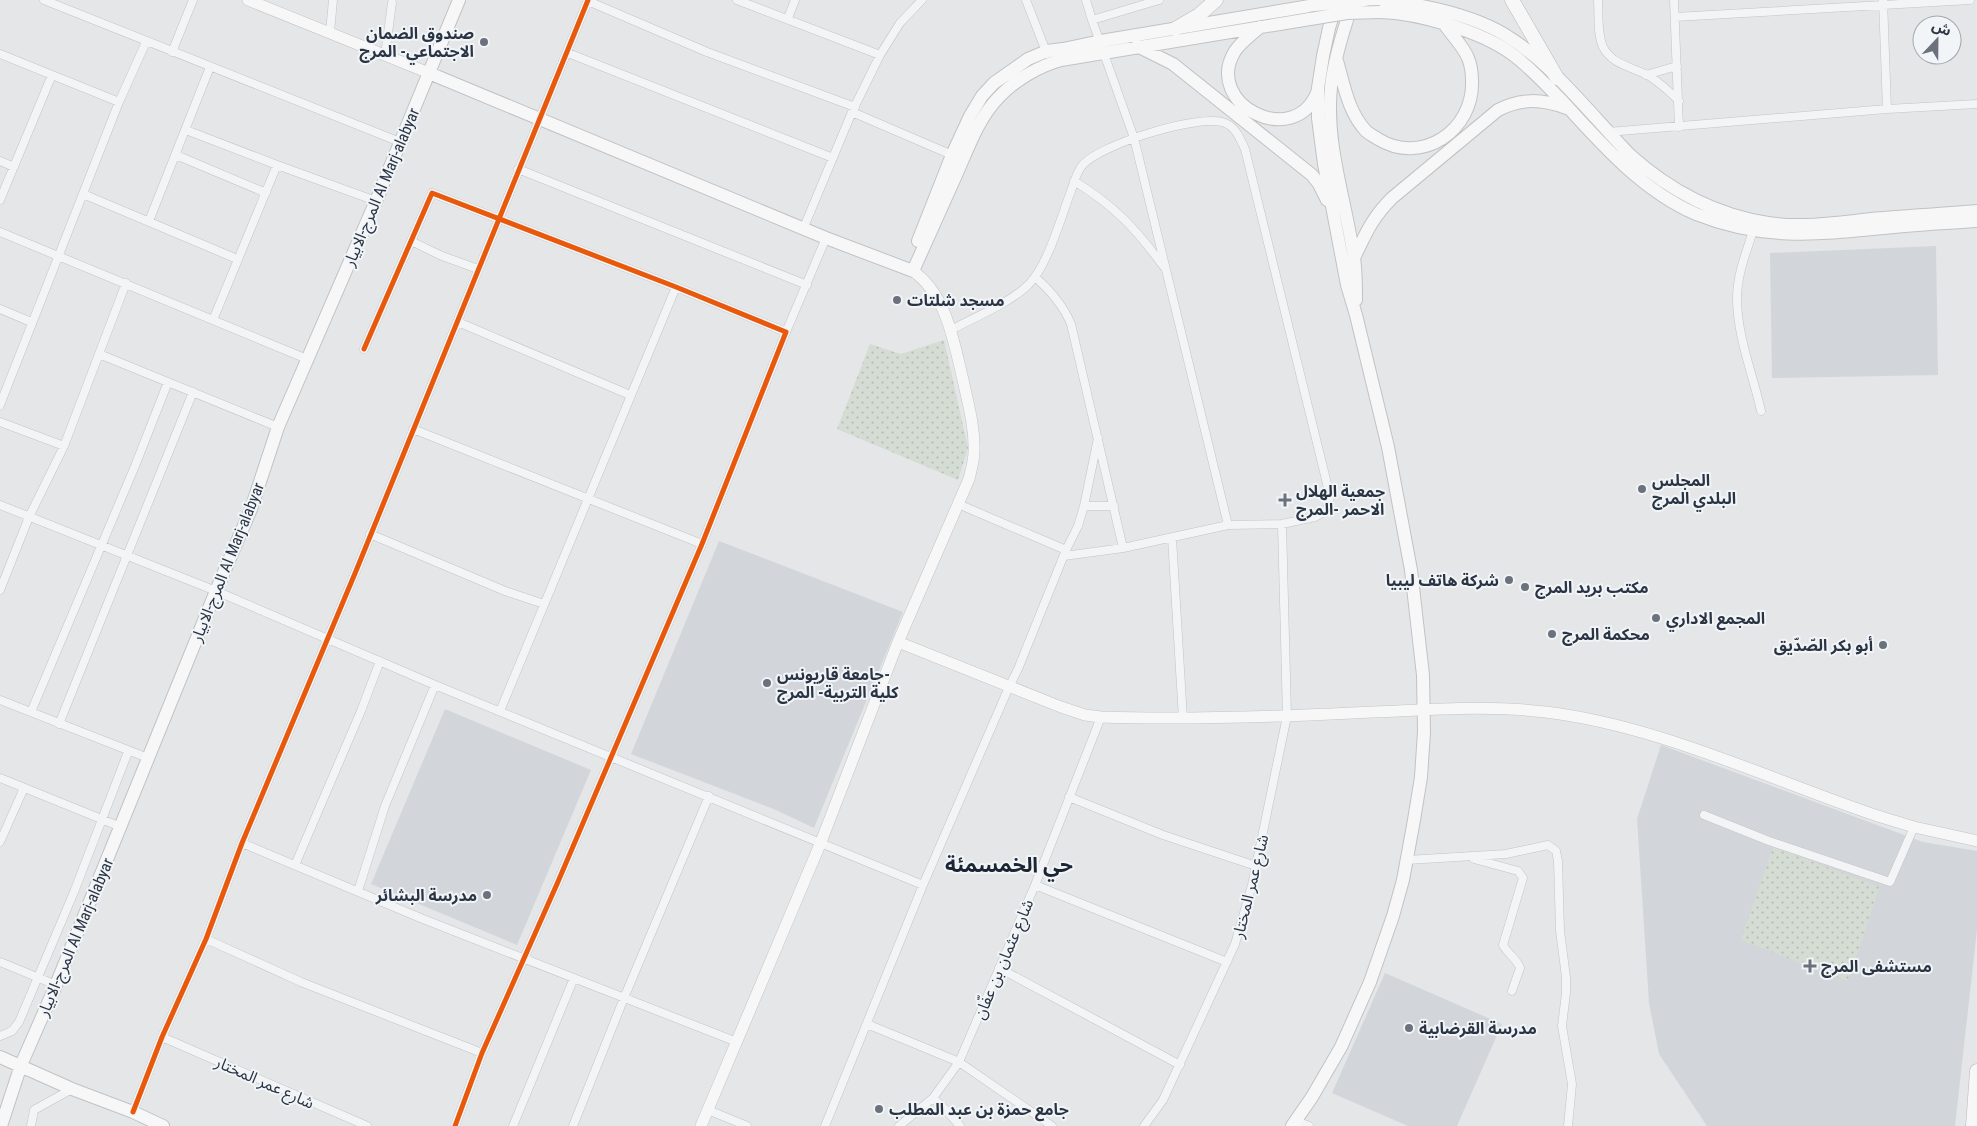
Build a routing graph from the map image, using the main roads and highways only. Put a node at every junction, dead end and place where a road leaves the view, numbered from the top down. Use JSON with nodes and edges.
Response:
{"nodes":[{"id":1,"x":459,"y":0,"type":"edge"},
{"id":2,"x":1216,"y":0,"type":"edge"},
{"id":3,"x":1287,"y":0,"type":"edge"},
{"id":4,"x":1339,"y":0,"type":"edge"},
{"id":5,"x":1354,"y":0,"type":"edge"},
{"id":6,"x":1366,"y":0,"type":"edge"},
{"id":7,"x":1512,"y":0,"type":"edge"},
{"id":8,"x":1426,"y":3,"type":"edge"},
{"id":9,"x":1379,"y":6,"type":"edge"},
{"id":10,"x":1302,"y":8,"type":"junction"},
{"id":11,"x":1444,"y":24,"type":"junction"},
{"id":12,"x":1260,"y":26,"type":"junction"},
{"id":13,"x":1176,"y":29,"type":"junction"},
{"id":14,"x":1138,"y":46,"type":"junction"},
{"id":15,"x":1102,"y":47,"type":"junction"},
{"id":16,"x":1336,"y":57,"type":"junction"},
{"id":17,"x":429,"y":73,"type":"junction"},
{"id":18,"x":1557,"y":78,"type":"junction"},
{"id":19,"x":1318,"y":88,"type":"junction"},
{"id":20,"x":1568,"y":109,"type":"junction"},
{"id":21,"x":1590,"y":114,"type":"junction"},
{"id":22,"x":1977,"y":212,"type":"edge"},
{"id":23,"x":1977,"y":221,"type":"edge"},
{"id":24,"x":1336,"y":222,"type":"junction"},
{"id":25,"x":1354,"y":258,"type":"junction"},
{"id":26,"x":910,"y":270,"type":"junction"},
{"id":27,"x":1356,"y":315,"type":"junction"},
{"id":28,"x":0,"y":1057,"type":"edge"},
{"id":29,"x":21,"y":1065,"type":"junction"},
{"id":30,"x":1977,"y":1071,"type":"edge"},
{"id":31,"x":1294,"y":1123,"type":"edge"},
{"id":32,"x":1,"y":1126,"type":"edge"},
{"id":33,"x":162,"y":1126,"type":"edge"},
{"id":34,"x":1973,"y":1126,"type":"edge"}],
"edges":[{"from":1,"to":17,"type":"main road","name":"المرج-الابيار Al Marj-alabyar"},
{"from":2,"to":13,"type":"highway"},
{"from":3,"to":10,"type":"main road"},
{"from":4,"to":19,"type":"main road"},
{"from":5,"to":16,"type":"main road"},
{"from":6,"to":9,"type":"main road"},
{"from":6,"to":10,"type":"main road","bridge":true},
{"from":7,"to":18,"type":"highway"},
{"from":8,"to":9,"type":"main road"},
{"from":8,"to":18,"type":"main road"},
{"from":9,"to":11,"type":"main road"},
{"from":9,"to":12,"type":"main road","bridge":true},
{"from":10,"to":13,"type":"main road"},
{"from":11,"to":16,"type":"main road"},
{"from":11,"to":20,"type":"main road"},
{"from":12,"to":14,"type":"main road"},
{"from":12,"to":19,"type":"main road"},
{"from":13,"to":15,"type":"main road"},
{"from":14,"to":15,"type":"main road"},
{"from":14,"to":24,"type":"main road"},
{"from":15,"to":26,"type":"main road"},
{"from":15,"to":26,"type":"main road"},
{"from":16,"to":25,"type":"main road"},
{"from":17,"to":26,"type":"main road"},
{"from":17,"to":29,"type":"main road","name":"المرج-الابيار Al Marj-alabyar"},
{"from":18,"to":21,"type":"main road"},
{"from":19,"to":24,"type":"main road"},
{"from":20,"to":21,"type":"main road"},
{"from":20,"to":23,"type":"main road"},
{"from":20,"to":25,"type":"main road"},
{"from":21,"to":22,"type":"main road"},
{"from":24,"to":27,"type":"main road"},
{"from":25,"to":27,"type":"main road"},
{"from":27,"to":31,"type":"main road"},
{"from":28,"to":29,"type":"main road"},
{"from":29,"to":32,"type":"main road","name":"المرج-الابيار Al Marj-alabyar"},
{"from":29,"to":33,"type":"main road"},
{"from":30,"to":34,"type":"highway"}]}
